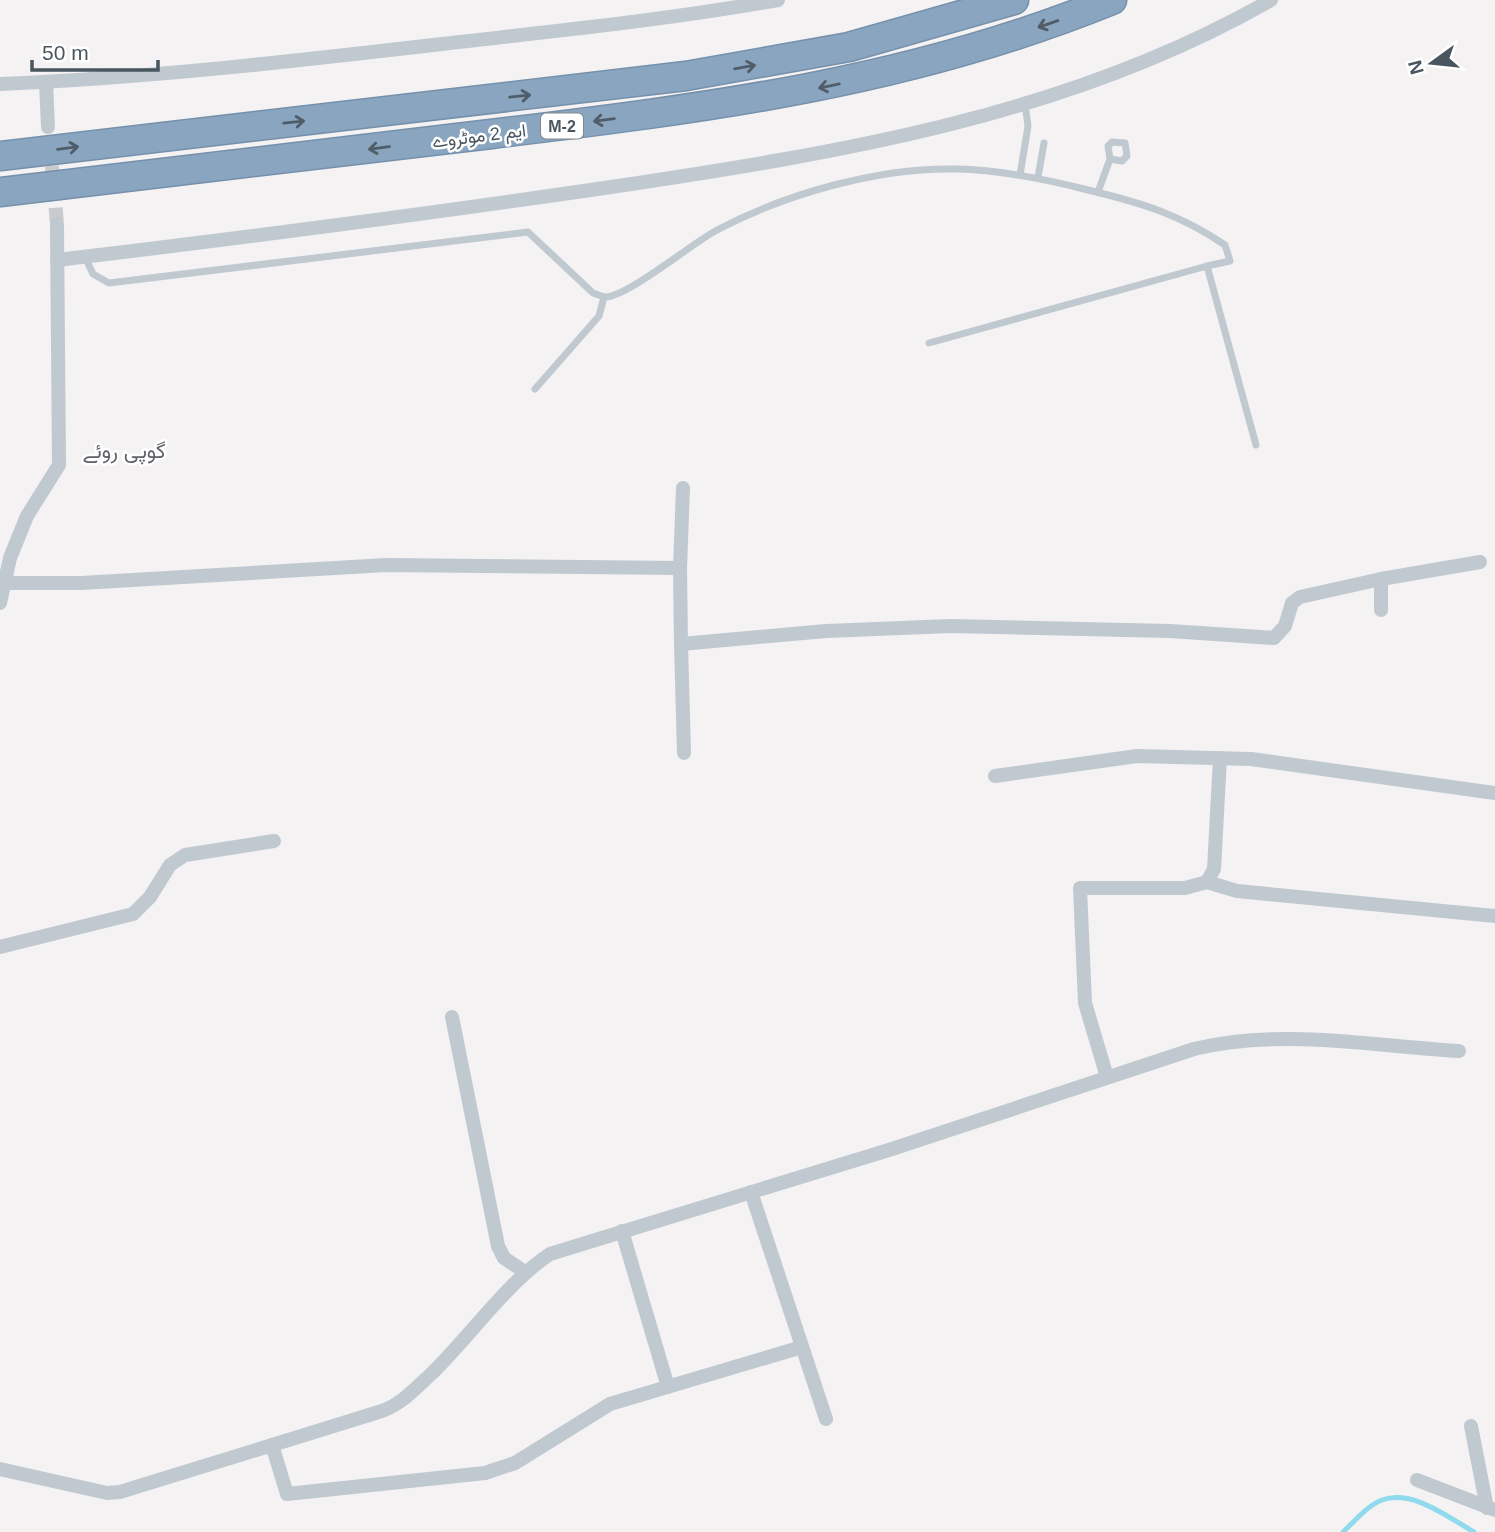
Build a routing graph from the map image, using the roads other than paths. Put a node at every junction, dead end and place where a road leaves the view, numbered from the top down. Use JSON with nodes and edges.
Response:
{"nodes":[{"id":1,"x":778,"y":0,"type":"edge"},
{"id":2,"x":1014,"y":0,"type":"edge"},
{"id":3,"x":1112,"y":0,"type":"edge"},
{"id":4,"x":1271,"y":0,"type":"edge"},
{"id":5,"x":46,"y":82,"type":"junction"},
{"id":6,"x":0,"y":84,"type":"edge"},
{"id":7,"x":1026,"y":104,"type":"junction"},
{"id":8,"x":48,"y":127,"type":"tunnel mouth"},
{"id":9,"x":1044,"y":143,"type":"dead end"},
{"id":10,"x":0,"y":156,"type":"edge"},
{"id":11,"x":1110,"y":159,"type":"dead end"},
{"id":12,"x":1020,"y":175,"type":"junction"},
{"id":13,"x":1038,"y":177,"type":"junction"},
{"id":14,"x":0,"y":192,"type":"edge"},
{"id":15,"x":1098,"y":192,"type":"junction"},
{"id":16,"x":57,"y":224,"type":"tunnel mouth"},
{"id":17,"x":85,"y":257,"type":"junction"},
{"id":18,"x":57,"y":260,"type":"junction"},
{"id":19,"x":1207,"y":266,"type":"junction"},
{"id":20,"x":604,"y":297,"type":"junction"},
{"id":21,"x":929,"y":343,"type":"dead end"},
{"id":22,"x":535,"y":389,"type":"dead end"},
{"id":23,"x":1256,"y":445,"type":"dead end"},
{"id":24,"x":683,"y":488,"type":"dead end"},
{"id":25,"x":1480,"y":562,"type":"dead end"},
{"id":26,"x":680,"y":568,"type":"junction"},
{"id":27,"x":1381,"y":579,"type":"junction"},
{"id":28,"x":2,"y":583,"type":"junction"},
{"id":29,"x":0,"y":603,"type":"edge"},
{"id":30,"x":1381,"y":610,"type":"dead end"},
{"id":31,"x":681,"y":644,"type":"junction"},
{"id":32,"x":684,"y":753,"type":"dead end"},
{"id":33,"x":1220,"y":758,"type":"junction"},
{"id":34,"x":995,"y":776,"type":"dead end"},
{"id":35,"x":1495,"y":793,"type":"edge"},
{"id":36,"x":274,"y":841,"type":"dead end"},
{"id":37,"x":1207,"y":882,"type":"junction"},
{"id":38,"x":1495,"y":916,"type":"edge"},
{"id":39,"x":0,"y":947,"type":"edge"},
{"id":40,"x":452,"y":1017,"type":"dead end"},
{"id":41,"x":1459,"y":1051,"type":"dead end"},
{"id":42,"x":1107,"y":1077,"type":"junction"},
{"id":43,"x":751,"y":1192,"type":"junction"},
{"id":44,"x":622,"y":1231,"type":"junction"},
{"id":45,"x":526,"y":1272,"type":"junction"},
{"id":46,"x":802,"y":1346,"type":"junction"},
{"id":47,"x":668,"y":1387,"type":"junction"},
{"id":48,"x":826,"y":1419,"type":"dead end"},
{"id":49,"x":1471,"y":1426,"type":"dead end"},
{"id":50,"x":272,"y":1445,"type":"junction"},
{"id":51,"x":0,"y":1469,"type":"edge"},
{"id":52,"x":1417,"y":1480,"type":"dead end"},
{"id":53,"x":1491,"y":1509,"type":"edge"}],
"edges":[{"from":1,"to":5,"type":"street"},
{"from":10,"to":2,"type":"highway","name":"ایم 2 موٹروے","number":"M-2","one_way":true},
{"from":3,"to":14,"type":"highway","name":"ایم 2 موٹروے","number":"M-2","one_way":true},
{"from":4,"to":7,"type":"street"},
{"from":5,"to":6,"type":"street"},
{"from":5,"to":8,"type":"street"},
{"from":7,"to":12,"type":"lane"},
{"from":7,"to":17,"type":"street"},
{"from":9,"to":13,"type":"lane"},
{"from":11,"to":15,"type":"lane"},
{"from":12,"to":13,"type":"lane"},
{"from":12,"to":20,"type":"lane"},
{"from":13,"to":15,"type":"lane"},
{"from":15,"to":19,"type":"lane"},
{"from":16,"to":18,"type":"street"},
{"from":17,"to":18,"type":"street"},
{"from":17,"to":20,"type":"lane"},
{"from":18,"to":28,"type":"street"},
{"from":19,"to":21,"type":"lane"},
{"from":19,"to":23,"type":"lane"},
{"from":20,"to":22,"type":"lane"},
{"from":24,"to":26,"type":"street"},
{"from":25,"to":27,"type":"street"},
{"from":26,"to":28,"type":"street"},
{"from":26,"to":31,"type":"street"},
{"from":27,"to":30,"type":"street"},
{"from":27,"to":31,"type":"street"},
{"from":28,"to":29,"type":"street"},
{"from":31,"to":32,"type":"street"},
{"from":33,"to":34,"type":"street"},
{"from":33,"to":35,"type":"street"},
{"from":33,"to":37,"type":"street"},
{"from":36,"to":39,"type":"street"},
{"from":37,"to":38,"type":"street"},
{"from":37,"to":42,"type":"street"},
{"from":40,"to":45,"type":"street"},
{"from":41,"to":42,"type":"street"},
{"from":42,"to":43,"type":"street"},
{"from":43,"to":44,"type":"street"},
{"from":43,"to":46,"type":"street"},
{"from":44,"to":45,"type":"street"},
{"from":44,"to":47,"type":"street"},
{"from":45,"to":50,"type":"street"},
{"from":46,"to":47,"type":"street"},
{"from":46,"to":48,"type":"street"},
{"from":47,"to":50,"type":"street"},
{"from":49,"to":53,"type":"street"},
{"from":50,"to":51,"type":"street"},
{"from":52,"to":53,"type":"street"}]}
